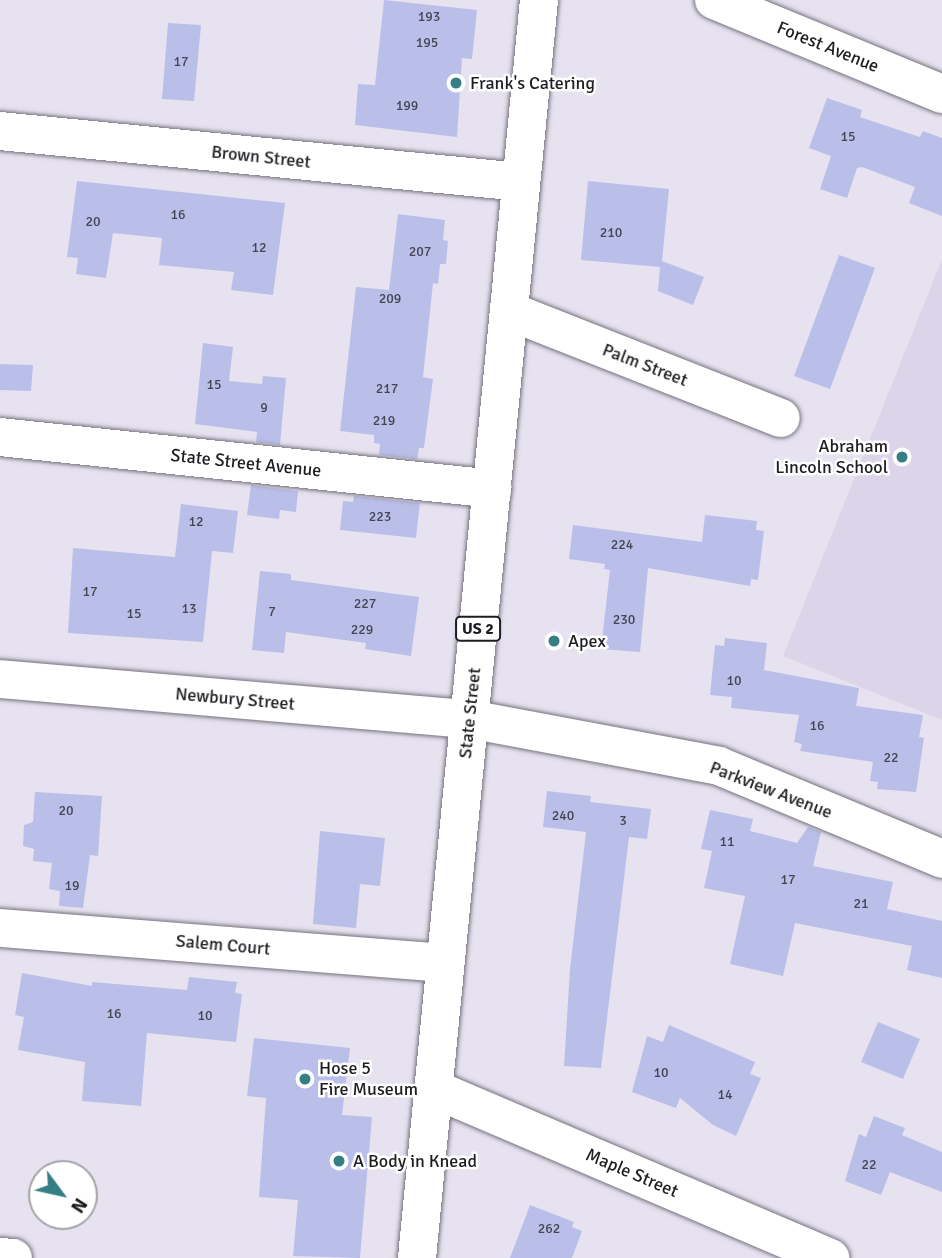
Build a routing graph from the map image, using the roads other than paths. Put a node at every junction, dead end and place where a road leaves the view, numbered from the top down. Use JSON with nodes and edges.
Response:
{"nodes":[{"id":1,"x":539,"y":0,"type":"edge"},
{"id":2,"x":714,"y":0,"type":"edge"},
{"id":3,"x":942,"y":94,"type":"edge"},
{"id":4,"x":0,"y":131,"type":"edge"},
{"id":5,"x":521,"y":183,"type":"junction"},
{"id":6,"x":509,"y":312,"type":"junction"},
{"id":7,"x":781,"y":418,"type":"dead end"},
{"id":8,"x":0,"y":437,"type":"edge"},
{"id":9,"x":492,"y":489,"type":"junction"},
{"id":10,"x":0,"y":679,"type":"edge"},
{"id":11,"x":469,"y":719,"type":"junction"},
{"id":12,"x":942,"y":859,"type":"edge"},
{"id":13,"x":0,"y":928,"type":"edge"},
{"id":14,"x":445,"y":963,"type":"junction"},
{"id":15,"x":433,"y":1089,"type":"junction"},
{"id":16,"x":0,"y":1257,"type":"edge"},
{"id":17,"x":13,"y":1258,"type":"edge"},
{"id":18,"x":417,"y":1258,"type":"edge"},
{"id":19,"x":831,"y":1258,"type":"edge"}],
"edges":[{"from":1,"to":5,"type":"street","name":"State Street","number":"US 2"},
{"from":2,"to":3,"type":"street","name":"Forest Avenue"},
{"from":4,"to":5,"type":"street","name":"Brown Street"},
{"from":5,"to":6,"type":"street","name":"State Street","number":"US 2"},
{"from":6,"to":7,"type":"street","name":"Palm Street"},
{"from":6,"to":9,"type":"street","name":"State Street","number":"US 2"},
{"from":8,"to":9,"type":"street","name":"State Street Avenue"},
{"from":9,"to":11,"type":"street","name":"State Street","number":"US 2"},
{"from":10,"to":11,"type":"street","name":"Newbury Street"},
{"from":11,"to":12,"type":"street","name":"Parkview Avenue"},
{"from":11,"to":14,"type":"street","name":"State Street","number":"US 2"},
{"from":13,"to":14,"type":"street","name":"Salem Court"},
{"from":14,"to":15,"type":"street","name":"State Street","number":"US 2"},
{"from":15,"to":18,"type":"street","name":"State Street","number":"US 2"},
{"from":15,"to":19,"type":"street","name":"Maple Street"},
{"from":16,"to":17,"type":"street"}]}
